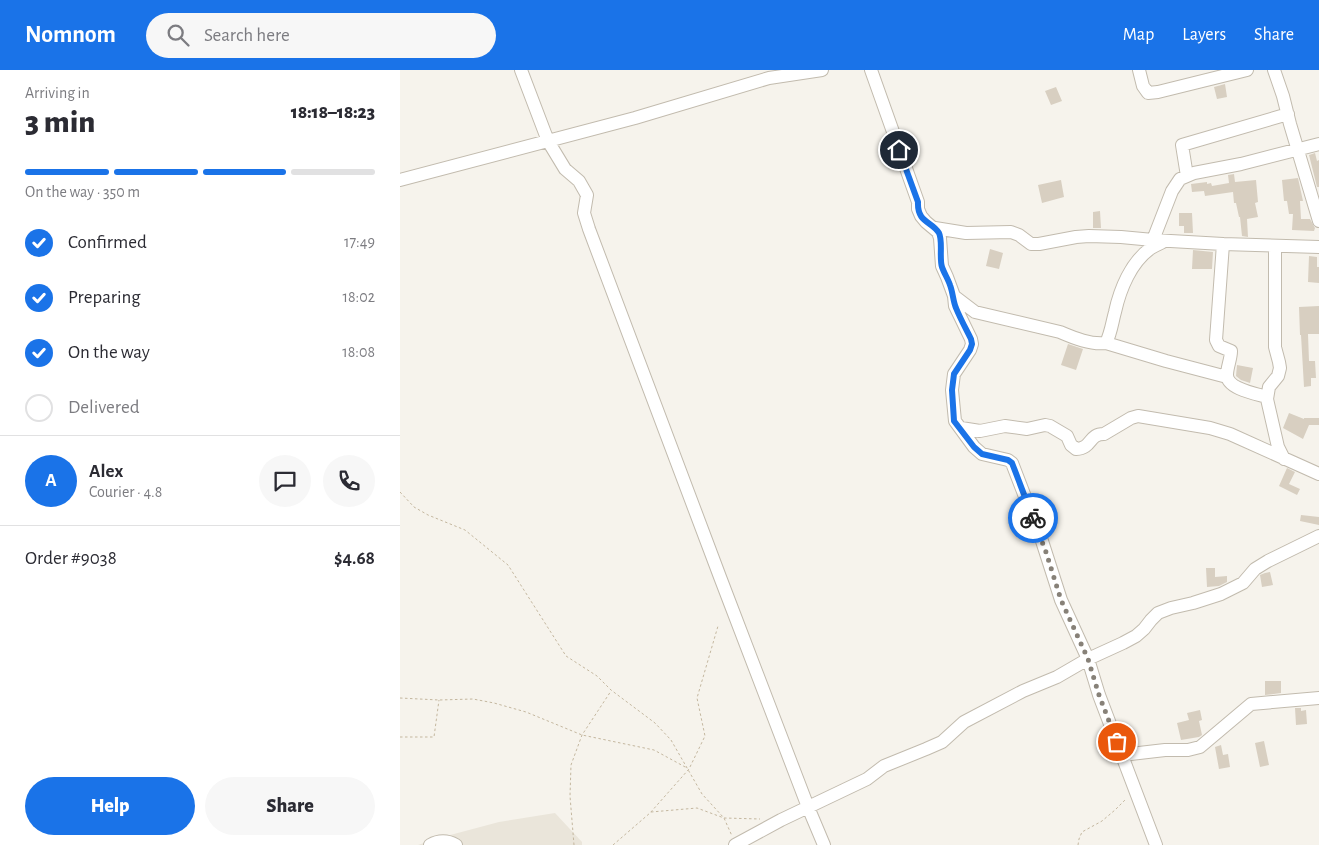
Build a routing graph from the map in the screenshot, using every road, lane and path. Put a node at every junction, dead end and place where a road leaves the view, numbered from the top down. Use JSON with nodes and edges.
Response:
{"nodes":[{"id":1,"x":521,"y":70,"type":"edge"},
{"id":2,"x":822,"y":70,"type":"edge"},
{"id":3,"x":871,"y":70,"type":"edge"},
{"id":4,"x":1139,"y":70,"type":"edge"},
{"id":5,"x":1246,"y":70,"type":"edge"},
{"id":6,"x":1274,"y":70,"type":"edge"},
{"id":7,"x":1288,"y":114,"type":"junction"},
{"id":8,"x":548,"y":141,"type":"junction"},
{"id":9,"x":1319,"y":144,"type":"edge"},
{"id":10,"x":1298,"y":149,"type":"junction"},
{"id":11,"x":1187,"y":176,"type":"junction"},
{"id":12,"x":400,"y":180,"type":"edge"},
{"id":13,"x":1319,"y":221,"type":"edge"},
{"id":14,"x":935,"y":228,"type":"junction"},
{"id":15,"x":1159,"y":241,"type":"junction"},
{"id":16,"x":1223,"y":244,"type":"junction"},
{"id":17,"x":1275,"y":246,"type":"junction"},
{"id":18,"x":1319,"y":247,"type":"edge"},
{"id":19,"x":954,"y":296,"type":"junction"},
{"id":20,"x":1106,"y":343,"type":"junction"},
{"id":21,"x":1227,"y":377,"type":"junction"},
{"id":22,"x":1268,"y":397,"type":"junction"},
{"id":23,"x":961,"y":428,"type":"junction"},
{"id":24,"x":1284,"y":459,"type":"junction"},
{"id":25,"x":1319,"y":474,"type":"edge"},
{"id":26,"x":400,"y":492,"type":"edge"},
{"id":27,"x":1319,"y":536,"type":"edge"},
{"id":28,"x":718,"y":626,"type":"dead end"},
{"id":29,"x":1088,"y":659,"type":"junction"},
{"id":30,"x":611,"y":690,"type":"junction"},
{"id":31,"x":400,"y":698,"type":"edge"},
{"id":32,"x":1319,"y":698,"type":"edge"},
{"id":33,"x":439,"y":700,"type":"junction"},
{"id":34,"x":582,"y":735,"type":"junction"},
{"id":35,"x":400,"y":737,"type":"edge"},
{"id":36,"x":1122,"y":755,"type":"junction"},
{"id":37,"x":688,"y":769,"type":"junction"},
{"id":38,"x":1134,"y":786,"type":"junction"},
{"id":39,"x":808,"y":807,"type":"junction"},
{"id":40,"x":650,"y":812,"type":"junction"},
{"id":41,"x":724,"y":818,"type":"junction"},
{"id":42,"x":762,"y":819,"type":"dead end"},
{"id":43,"x":430,"y":845,"type":"edge"},
{"id":44,"x":456,"y":845,"type":"edge"},
{"id":45,"x":574,"y":845,"type":"edge"},
{"id":46,"x":613,"y":845,"type":"edge"},
{"id":47,"x":736,"y":845,"type":"edge"},
{"id":48,"x":824,"y":845,"type":"edge"},
{"id":49,"x":1078,"y":845,"type":"edge"},
{"id":50,"x":1156,"y":845,"type":"edge"}],
"edges":[{"from":1,"to":8,"type":"street"},
{"from":2,"to":8,"type":"street"},
{"from":3,"to":14,"type":"street"},
{"from":4,"to":5,"type":"street"},
{"from":6,"to":7,"type":"street"},
{"from":7,"to":10,"type":"street"},
{"from":7,"to":11,"type":"street"},
{"from":8,"to":12,"type":"street"},
{"from":8,"to":39,"type":"street"},
{"from":9,"to":10,"type":"street"},
{"from":10,"to":11,"type":"street"},
{"from":10,"to":13,"type":"street"},
{"from":11,"to":15,"type":"street"},
{"from":14,"to":15,"type":"street"},
{"from":14,"to":19,"type":"street"},
{"from":15,"to":16,"type":"street"},
{"from":15,"to":20,"type":"street"},
{"from":16,"to":17,"type":"street"},
{"from":16,"to":21,"type":"street"},
{"from":17,"to":18,"type":"street"},
{"from":17,"to":22,"type":"street"},
{"from":19,"to":20,"type":"street"},
{"from":19,"to":23,"type":"street"},
{"from":20,"to":21,"type":"street"},
{"from":21,"to":22,"type":"street"},
{"from":22,"to":24,"type":"street"},
{"from":23,"to":24,"type":"street"},
{"from":23,"to":29,"type":"street"},
{"from":24,"to":25,"type":"street"},
{"from":26,"to":30,"type":"path"},
{"from":27,"to":29,"type":"street"},
{"from":28,"to":37,"type":"path"},
{"from":29,"to":36,"type":"street"},
{"from":29,"to":39,"type":"street"},
{"from":30,"to":34,"type":"path"},
{"from":30,"to":37,"type":"path"},
{"from":31,"to":33,"type":"path"},
{"from":32,"to":36,"type":"street"},
{"from":33,"to":34,"type":"path"},
{"from":33,"to":35,"type":"path"},
{"from":34,"to":37,"type":"path"},
{"from":34,"to":45,"type":"path"},
{"from":36,"to":38,"type":"street"},
{"from":37,"to":40,"type":"path"},
{"from":37,"to":41,"type":"path"},
{"from":38,"to":49,"type":"path"},
{"from":38,"to":50,"type":"street"},
{"from":39,"to":47,"type":"street"},
{"from":39,"to":48,"type":"street"},
{"from":40,"to":41,"type":"path"},
{"from":40,"to":46,"type":"path"},
{"from":41,"to":42,"type":"path"},
{"from":41,"to":47,"type":"path"},
{"from":43,"to":44,"type":"street"}]}
